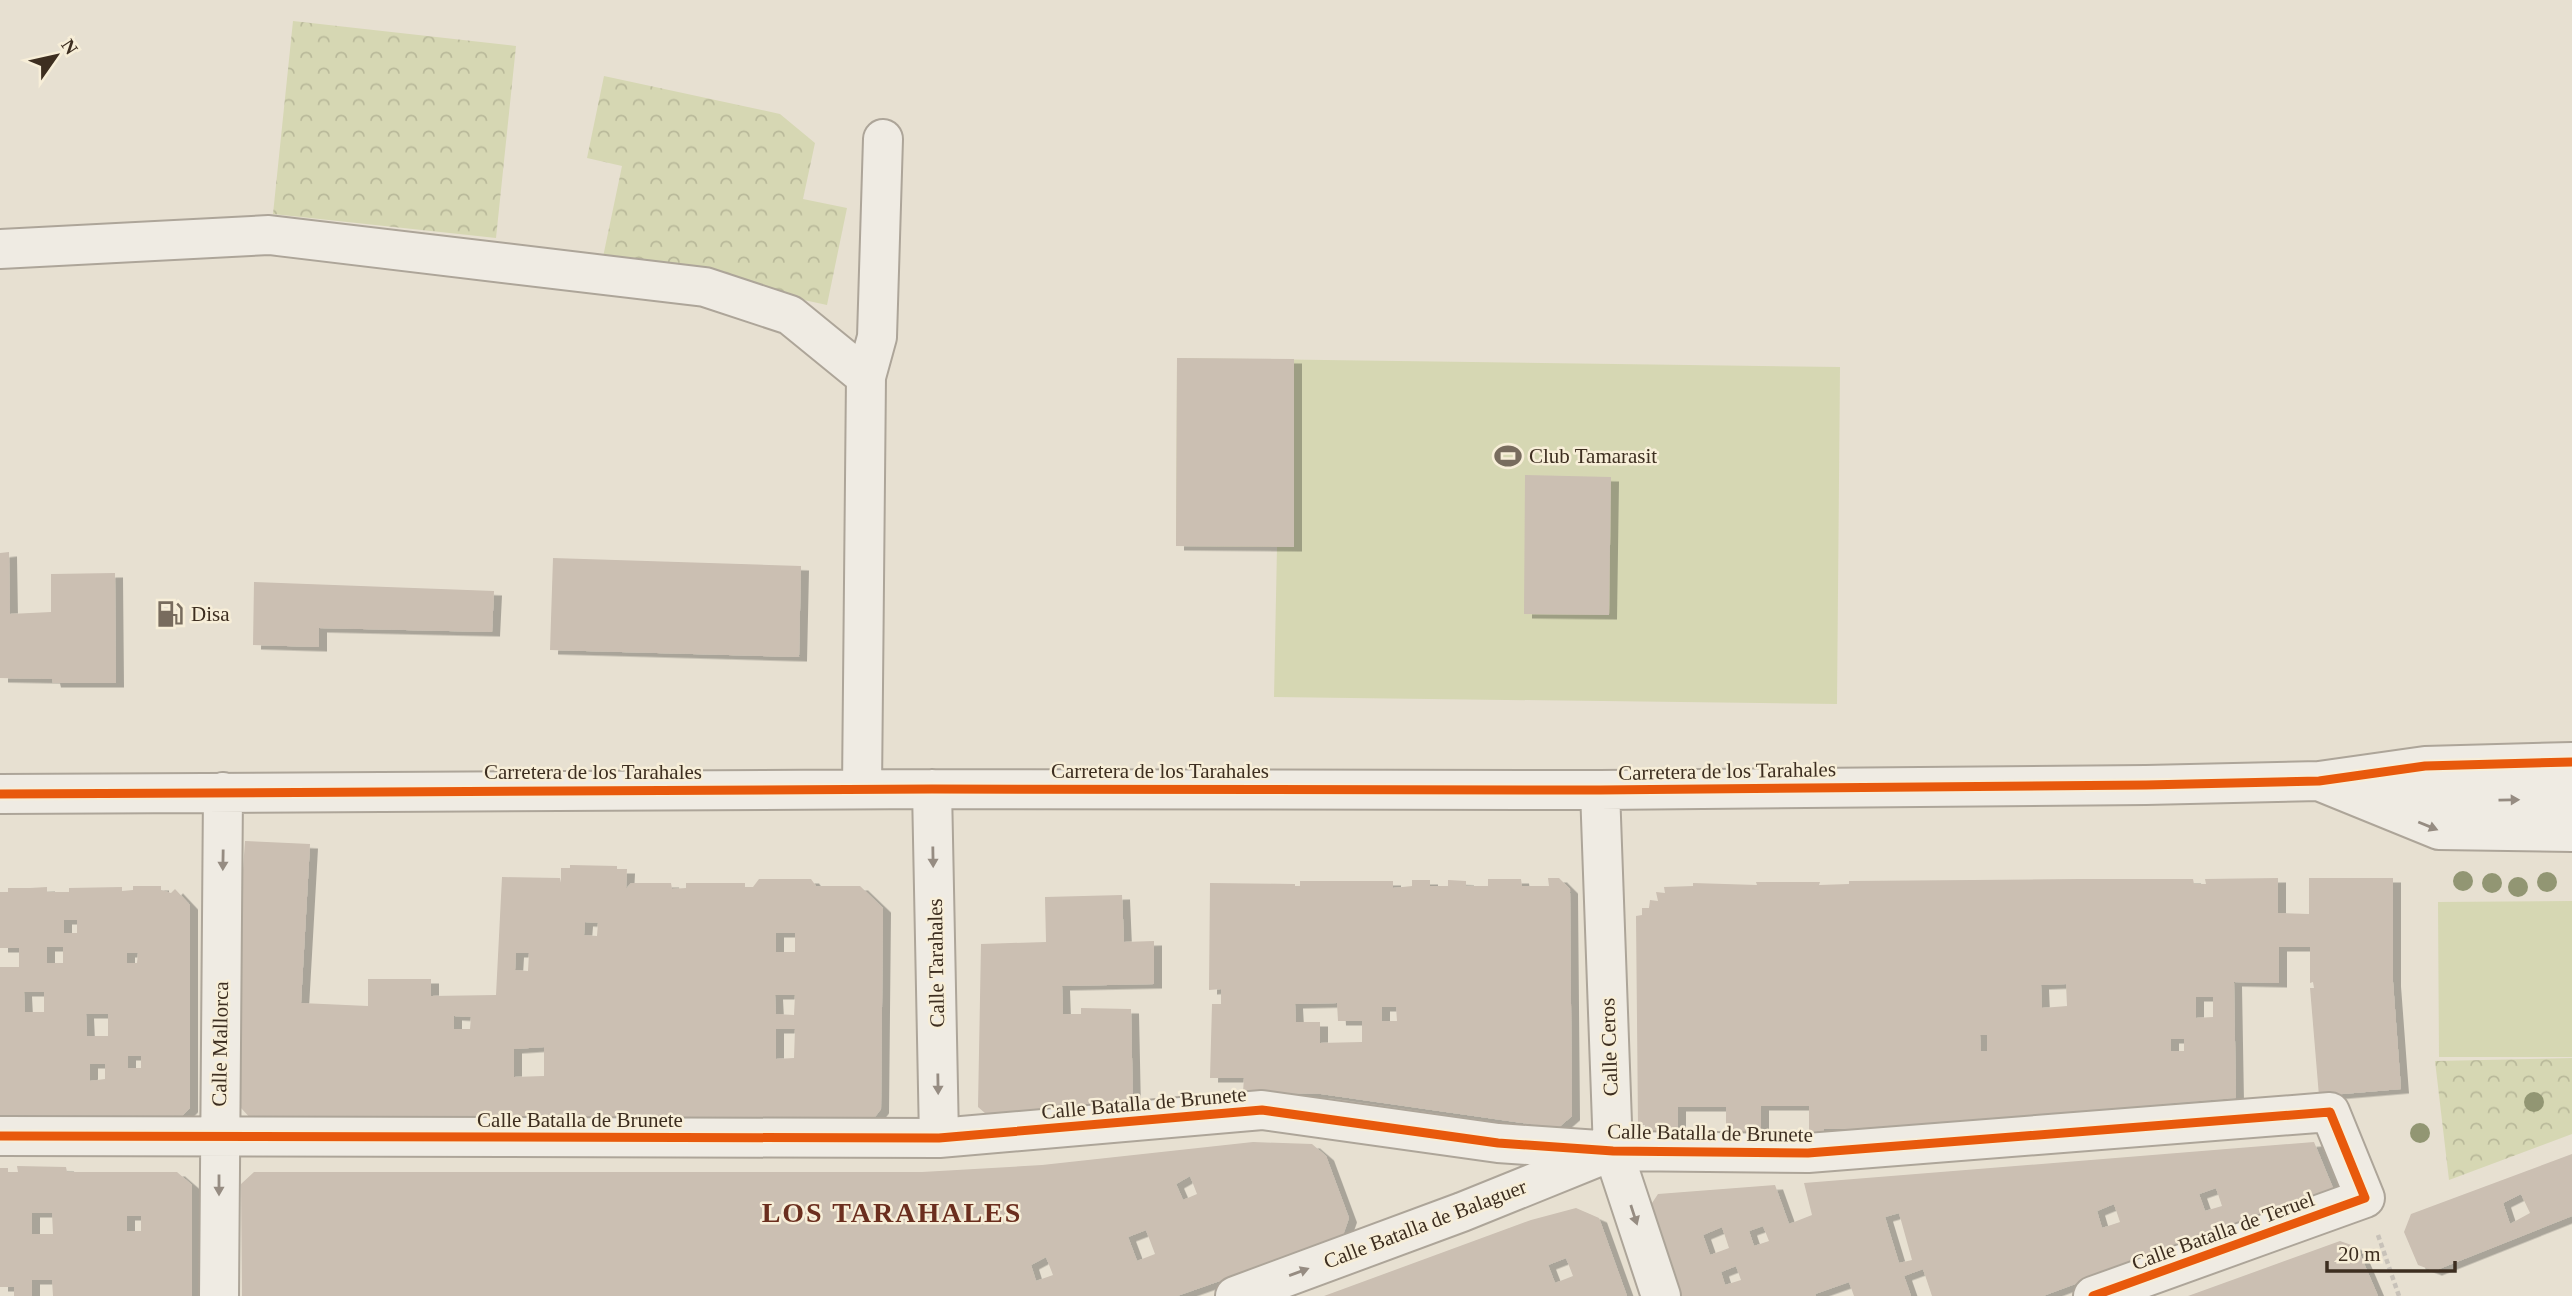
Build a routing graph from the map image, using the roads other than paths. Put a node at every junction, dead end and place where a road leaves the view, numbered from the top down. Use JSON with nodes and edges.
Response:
{"nodes":[{"id":1,"x":883,"y":139,"type":"dead end"},
{"id":2,"x":0,"y":249,"type":"edge"},
{"id":3,"x":866,"y":377,"type":"junction"},
{"id":4,"x":2572,"y":762,"type":"edge"},
{"id":5,"x":2319,"y":781,"type":"junction"},
{"id":6,"x":862,"y":789,"type":"junction"},
{"id":7,"x":932,"y":789,"type":"junction"},
{"id":8,"x":1601,"y":790,"type":"junction"},
{"id":9,"x":223,"y":792,"type":"junction"},
{"id":10,"x":0,"y":794,"type":"edge"},
{"id":11,"x":2572,"y":799,"type":"edge"},
{"id":12,"x":2572,"y":832,"type":"edge"},
{"id":13,"x":0,"y":1136,"type":"edge"},
{"id":14,"x":219,"y":1137,"type":"junction"},
{"id":15,"x":939,"y":1138,"type":"junction"},
{"id":16,"x":1613,"y":1151,"type":"junction"},
{"id":17,"x":2365,"y":1198,"type":"joint"},
{"id":18,"x":219,"y":1296,"type":"edge"},
{"id":19,"x":1236,"y":1296,"type":"edge"},
{"id":20,"x":1661,"y":1296,"type":"edge"},
{"id":21,"x":2093,"y":1296,"type":"edge"}],
"edges":[{"from":1,"to":3,"type":"street"},
{"from":2,"to":3,"type":"street"},
{"from":3,"to":6,"type":"street"},
{"from":4,"to":5,"type":"street"},
{"from":5,"to":8,"type":"street","name":"Carretera de los Tarahales"},
{"from":5,"to":11,"type":"street","one_way":true},
{"from":5,"to":12,"type":"street","one_way":true},
{"from":6,"to":7,"type":"street","name":"Carretera de los Tarahales"},
{"from":6,"to":9,"type":"street","name":"Carretera de los Tarahales"},
{"from":7,"to":8,"type":"street","name":"Carretera de los Tarahales"},
{"from":7,"to":15,"type":"street","name":"Calle Tarahales","one_way":true},
{"from":8,"to":16,"type":"street","name":"Calle Ceros"},
{"from":9,"to":10,"type":"street","name":"Carretera de los Tarahales"},
{"from":9,"to":14,"type":"street","name":"Calle Mallorca","one_way":true},
{"from":13,"to":14,"type":"street","name":"Calle Batalla de Brunete"},
{"from":14,"to":15,"type":"street","name":"Calle Batalla de Brunete"},
{"from":14,"to":18,"type":"street","name":"Calle Mallorca","one_way":true},
{"from":15,"to":16,"type":"street","name":"Calle Batalla de Brunete"},
{"from":16,"to":17,"type":"street","name":"Calle Batalla de Brunete"},
{"from":19,"to":16,"type":"street","name":"Calle Batalla de Balaguer","one_way":true},
{"from":16,"to":20,"type":"street","name":"Calle Ceros","one_way":true},
{"from":17,"to":21,"type":"street","name":"Calle Batalla de Teruel"}]}
